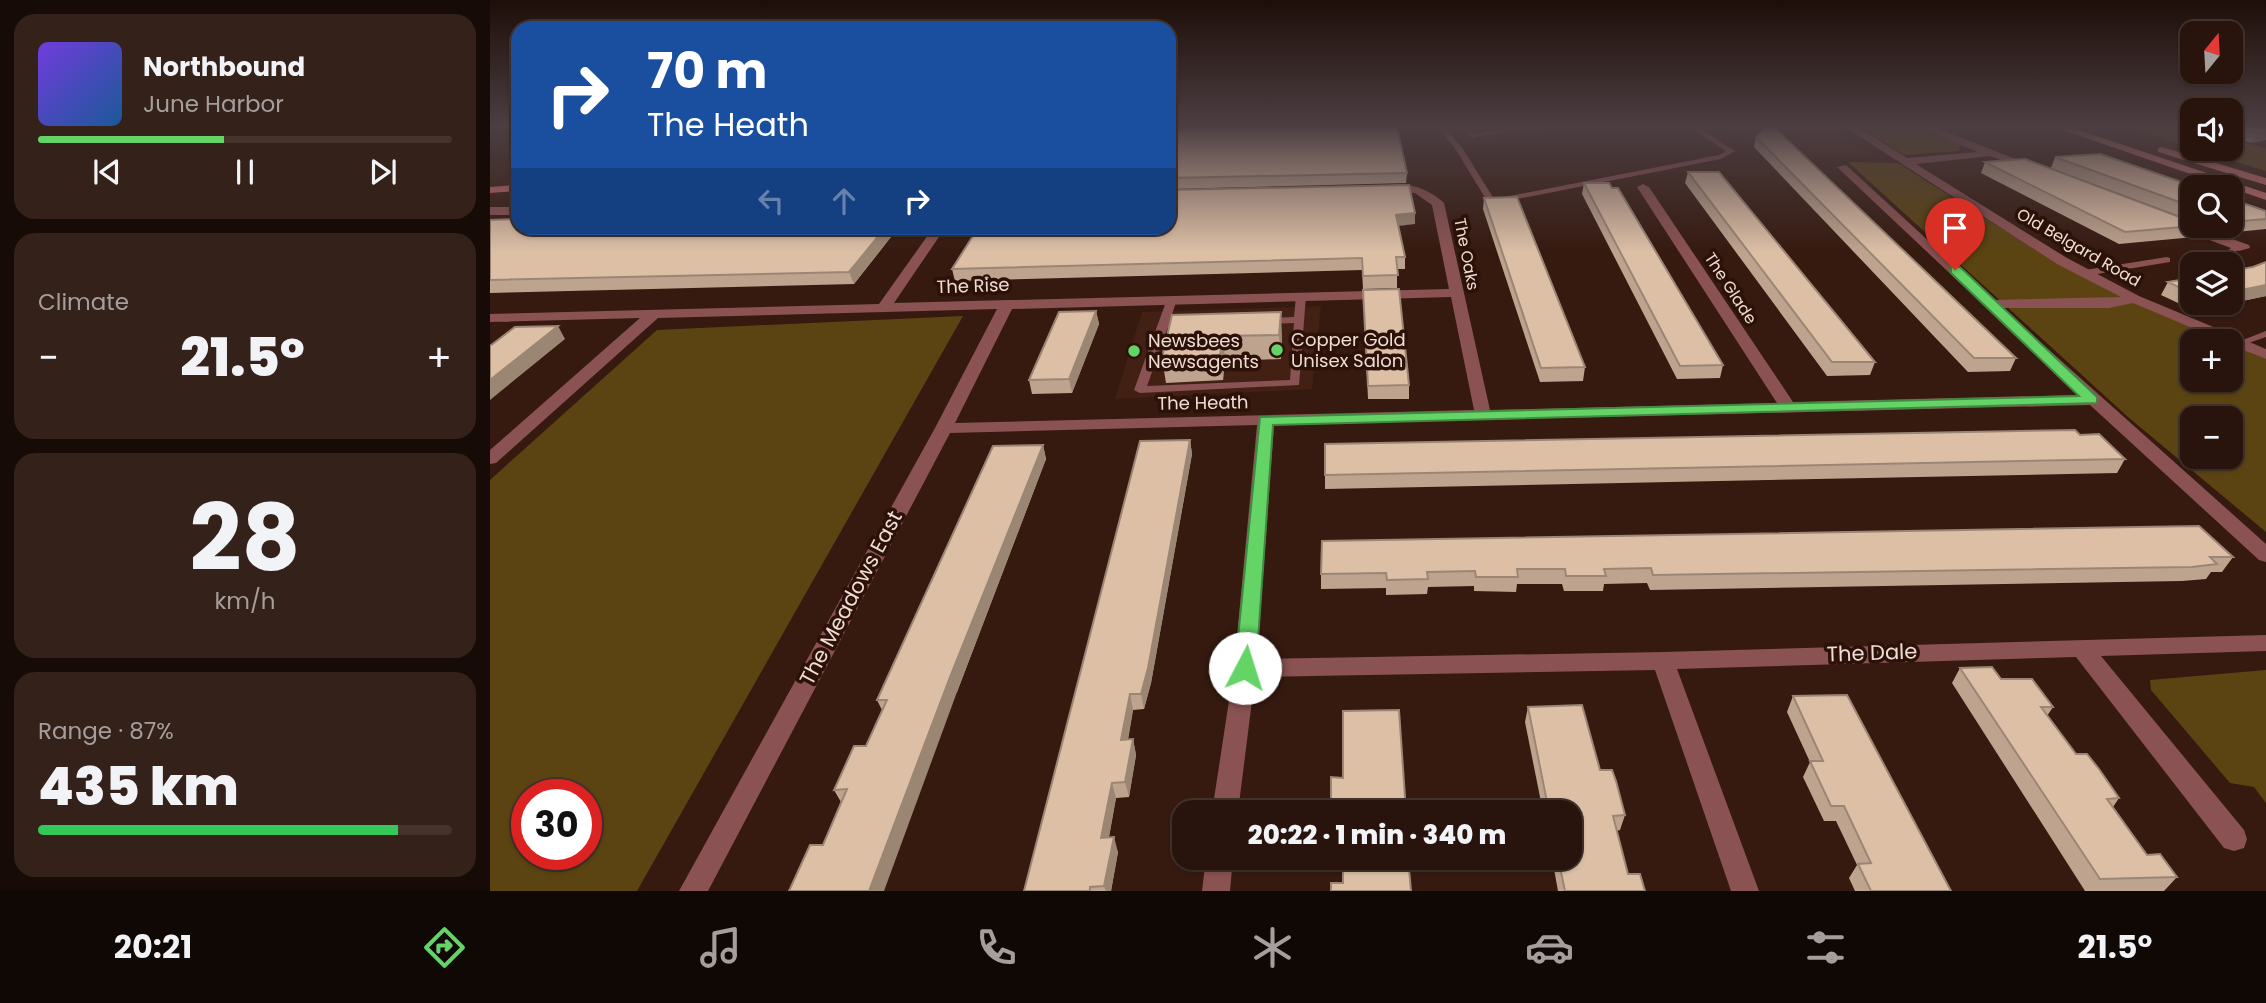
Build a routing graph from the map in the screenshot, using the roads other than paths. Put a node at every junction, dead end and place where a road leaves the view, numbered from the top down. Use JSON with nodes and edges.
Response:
{"nodes":[{"id":1,"x":1471,"y":169,"type":"edge"},
{"id":2,"x":1662,"y":169,"type":"edge"},
{"id":3,"x":1844,"y":169,"type":"edge"},
{"id":4,"x":1915,"y":169,"type":"edge"},
{"id":5,"x":2032,"y":169,"type":"edge"},
{"id":6,"x":2182,"y":169,"type":"edge"},
{"id":7,"x":2224,"y":169,"type":"edge"},
{"id":8,"x":2044,"y":173,"type":"edge"},
{"id":9,"x":2266,"y":182,"type":"edge"},
{"id":10,"x":1643,"y":187,"type":"dead end"},
{"id":11,"x":511,"y":189,"type":"edge"},
{"id":12,"x":1372,"y":189,"type":"edge"},
{"id":13,"x":490,"y":191,"type":"edge"},
{"id":14,"x":2266,"y":197,"type":"edge"},
{"id":15,"x":490,"y":211,"type":"edge"},
{"id":16,"x":511,"y":211,"type":"edge"},
{"id":17,"x":2161,"y":217,"type":"edge"},
{"id":18,"x":934,"y":235,"type":"edge"},
{"id":19,"x":2241,"y":247,"type":"joint"},
{"id":20,"x":2232,"y":252,"type":"edge"},
{"id":21,"x":2168,"y":260,"type":"dead end"},
{"id":22,"x":2085,"y":273,"type":"junction"},
{"id":23,"x":1457,"y":293,"type":"junction"},
{"id":24,"x":1301,"y":296,"type":"junction"},
{"id":25,"x":1172,"y":299,"type":"junction"},
{"id":26,"x":2134,"y":299,"type":"junction"},
{"id":27,"x":1007,"y":304,"type":"junction"},
{"id":28,"x":1993,"y":304,"type":"junction"},
{"id":29,"x":884,"y":307,"type":"junction"},
{"id":30,"x":654,"y":314,"type":"junction"},
{"id":31,"x":490,"y":318,"type":"edge"},
{"id":32,"x":1299,"y":320,"type":"junction"},
{"id":33,"x":1258,"y":321,"type":"edge"},
{"id":34,"x":1164,"y":324,"type":"junction"},
{"id":35,"x":1177,"y":324,"type":"edge"},
{"id":36,"x":2205,"y":329,"type":"edge"},
{"id":37,"x":2266,"y":334,"type":"edge"},
{"id":38,"x":2243,"y":343,"type":"edge"},
{"id":39,"x":2243,"y":345,"type":"edge"},
{"id":40,"x":2266,"y":354,"type":"edge"},
{"id":41,"x":2092,"y":400,"type":"junction"},
{"id":42,"x":1789,"y":408,"type":"junction"},
{"id":43,"x":1483,"y":415,"type":"junction"},
{"id":44,"x":1266,"y":420,"type":"junction"},
{"id":45,"x":944,"y":428,"type":"junction"},
{"id":46,"x":490,"y":459,"type":"edge"},
{"id":47,"x":2266,"y":555,"type":"edge"},
{"id":48,"x":2266,"y":643,"type":"edge"},
{"id":49,"x":2081,"y":649,"type":"junction"},
{"id":50,"x":1663,"y":661,"type":"junction"},
{"id":51,"x":1245,"y":668,"type":"junction"},
{"id":52,"x":1227,"y":800,"type":"edge"},
{"id":53,"x":2234,"y":839,"type":"dead end"},
{"id":54,"x":1219,"y":870,"type":"edge"},
{"id":55,"x":693,"y":891,"type":"edge"},
{"id":56,"x":1216,"y":891,"type":"edge"},
{"id":57,"x":1745,"y":891,"type":"edge"}],
"edges":[{"from":1,"to":2,"type":"lane"},
{"from":3,"to":28,"type":"street"},
{"from":4,"to":22,"type":"street","name":"Old Belgard Road"},
{"from":5,"to":8,"type":"street"},
{"from":6,"to":14,"type":"main road"},
{"from":7,"to":9,"type":"main road"},
{"from":10,"to":42,"type":"street","name":"The Glade"},
{"from":11,"to":13,"type":"main road"},
{"from":12,"to":23,"type":"street","name":"The Oaks"},
{"from":15,"to":16,"type":"street"},
{"from":17,"to":19,"type":"street"},
{"from":18,"to":29,"type":"street"},
{"from":19,"to":20,"type":"lane"},
{"from":21,"to":22,"type":"lane"},
{"from":22,"to":26,"type":"street","name":"Old Belgard Road"},
{"from":23,"to":24,"type":"street","name":"The Rise"},
{"from":23,"to":43,"type":"street","name":"The Oaks"},
{"from":24,"to":25,"type":"street","name":"The Rise"},
{"from":24,"to":32,"type":"lane"},
{"from":25,"to":27,"type":"street","name":"The Rise"},
{"from":25,"to":34,"type":"lane"},
{"from":26,"to":28,"type":"street"},
{"from":26,"to":36,"type":"street","name":"Old Belgard Road"},
{"from":27,"to":29,"type":"street","name":"The Rise"},
{"from":27,"to":45,"type":"street","name":"The Meadows East"},
{"from":28,"to":41,"type":"street"},
{"from":29,"to":30,"type":"street","name":"The Rise"},
{"from":30,"to":31,"type":"street","name":"The Rise"},
{"from":30,"to":46,"type":"street"},
{"from":32,"to":33,"type":"lane"},
{"from":32,"to":34,"type":"lane"},
{"from":34,"to":35,"type":"lane"},
{"from":37,"to":38,"type":"lane"},
{"from":39,"to":40,"type":"street","name":"Old Belgard Road"},
{"from":41,"to":42,"type":"street","name":"The Heath"},
{"from":41,"to":47,"type":"street"},
{"from":42,"to":43,"type":"street","name":"The Heath"},
{"from":43,"to":44,"type":"street","name":"The Heath"},
{"from":44,"to":45,"type":"street","name":"The Heath"},
{"from":44,"to":51,"type":"street"},
{"from":45,"to":55,"type":"street","name":"The Meadows East"},
{"from":48,"to":49,"type":"street","name":"The Dale"},
{"from":49,"to":50,"type":"street","name":"The Dale"},
{"from":49,"to":53,"type":"street"},
{"from":50,"to":51,"type":"street","name":"The Dale"},
{"from":50,"to":57,"type":"street"},
{"from":51,"to":52,"type":"street"},
{"from":54,"to":56,"type":"street"}]}
